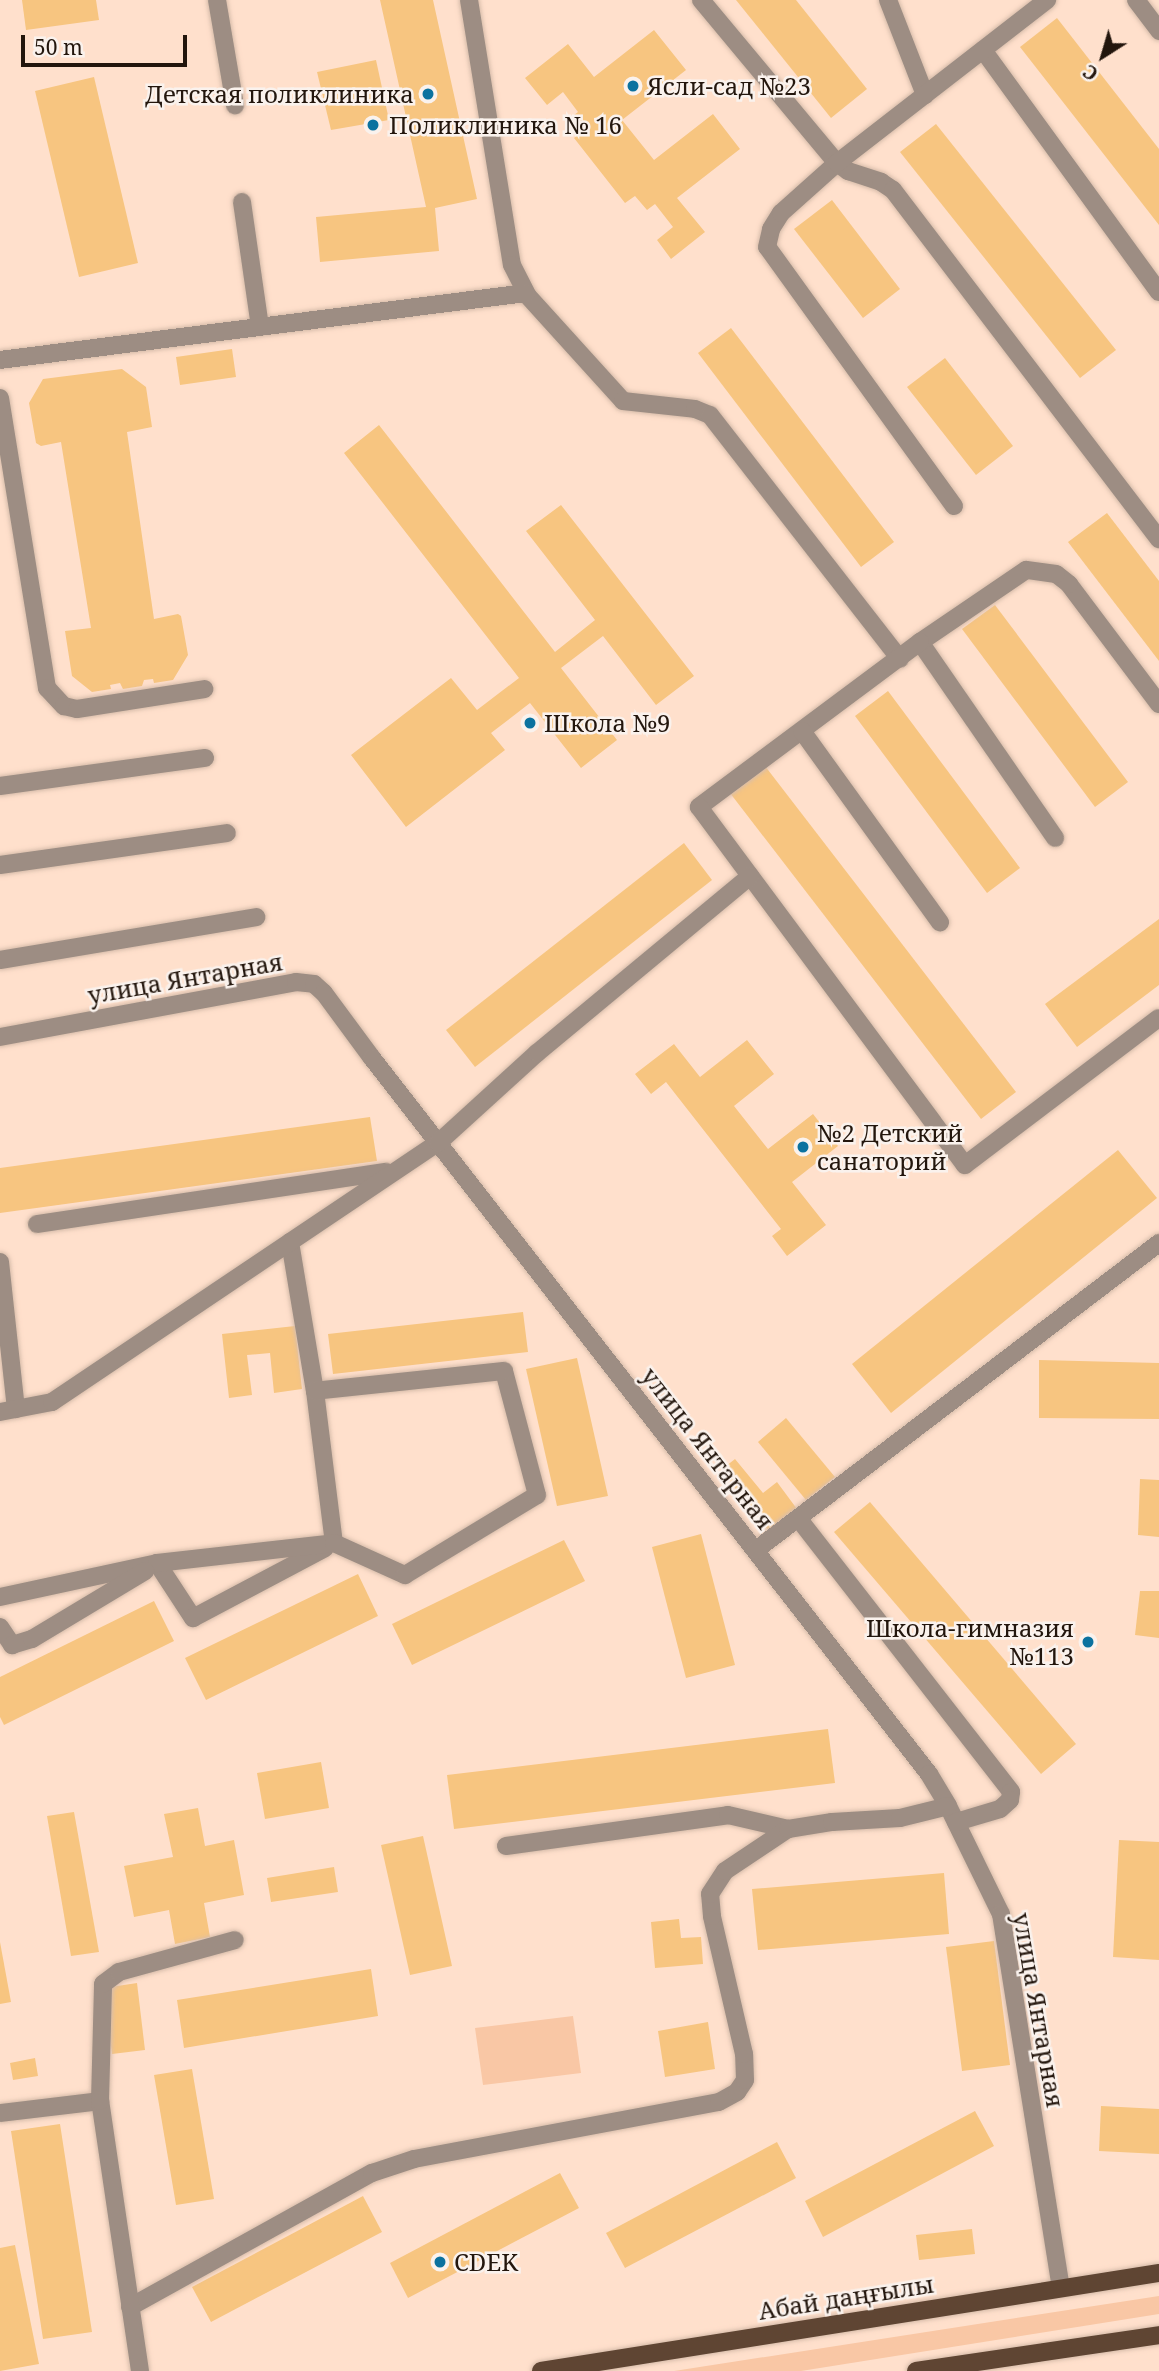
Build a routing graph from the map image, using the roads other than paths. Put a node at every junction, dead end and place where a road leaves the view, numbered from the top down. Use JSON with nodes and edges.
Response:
{"nodes":[{"id":1,"x":217,"y":0,"type":"edge"},
{"id":2,"x":469,"y":0,"type":"edge"},
{"id":3,"x":701,"y":0,"type":"edge"},
{"id":4,"x":888,"y":0,"type":"edge"},
{"id":5,"x":1048,"y":0,"type":"edge"},
{"id":6,"x":1136,"y":0,"type":"edge"},
{"id":7,"x":1159,"y":32,"type":"edge"},
{"id":8,"x":983,"y":50,"type":"junction"},
{"id":9,"x":925,"y":95,"type":"junction"},
{"id":10,"x":236,"y":105,"type":"dead end"},
{"id":11,"x":837,"y":163,"type":"junction"},
{"id":12,"x":242,"y":202,"type":"dead end"},
{"id":13,"x":1159,"y":292,"type":"edge"},
{"id":14,"x":526,"y":293,"type":"junction"},
{"id":15,"x":260,"y":327,"type":"junction"},
{"id":16,"x":0,"y":360,"type":"edge"},
{"id":17,"x":0,"y":398,"type":"edge"},
{"id":18,"x":954,"y":506,"type":"dead end"},
{"id":19,"x":1159,"y":539,"type":"edge"},
{"id":20,"x":920,"y":642,"type":"junction"},
{"id":21,"x":900,"y":659,"type":"junction"},
{"id":22,"x":205,"y":689,"type":"dead end"},
{"id":23,"x":1159,"y":704,"type":"edge"},
{"id":24,"x":802,"y":731,"type":"junction"},
{"id":25,"x":205,"y":758,"type":"dead end"},
{"id":26,"x":0,"y":786,"type":"edge"},
{"id":27,"x":227,"y":833,"type":"dead end"},
{"id":28,"x":1055,"y":838,"type":"dead end"},
{"id":29,"x":0,"y":865,"type":"edge"},
{"id":30,"x":750,"y":876,"type":"junction"},
{"id":31,"x":256,"y":917,"type":"dead end"},
{"id":32,"x":940,"y":922,"type":"dead end"},
{"id":33,"x":0,"y":960,"type":"edge"},
{"id":34,"x":1159,"y":1018,"type":"edge"},
{"id":35,"x":0,"y":1037,"type":"edge"},
{"id":36,"x":438,"y":1143,"type":"junction"},
{"id":37,"x":393,"y":1171,"type":"junction"},
{"id":38,"x":37,"y":1224,"type":"dead end"},
{"id":39,"x":290,"y":1242,"type":"junction"},
{"id":40,"x":1159,"y":1243,"type":"edge"},
{"id":41,"x":0,"y":1262,"type":"edge"},
{"id":42,"x":315,"y":1391,"type":"junction"},
{"id":43,"x":8,"y":1410,"type":"edge"},
{"id":44,"x":799,"y":1518,"type":"junction"},
{"id":45,"x":334,"y":1543,"type":"junction"},
{"id":46,"x":756,"y":1550,"type":"junction"},
{"id":47,"x":157,"y":1563,"type":"junction"},
{"id":48,"x":0,"y":1597,"type":"edge"},
{"id":49,"x":0,"y":1627,"type":"edge"},
{"id":50,"x":952,"y":1814,"type":"junction"},
{"id":51,"x":788,"y":1829,"type":"junction"},
{"id":52,"x":506,"y":1846,"type":"dead end"},
{"id":53,"x":235,"y":1940,"type":"dead end"},
{"id":54,"x":100,"y":2101,"type":"junction"},
{"id":55,"x":0,"y":2113,"type":"edge"},
{"id":56,"x":1159,"y":2273,"type":"edge"},
{"id":57,"x":1061,"y":2287,"type":"junction"},
{"id":58,"x":130,"y":2307,"type":"junction"},
{"id":59,"x":1159,"y":2335,"type":"edge"},
{"id":60,"x":943,"y":2369,"type":"edge"},
{"id":61,"x":140,"y":2371,"type":"edge"},
{"id":62,"x":541,"y":2371,"type":"edge"},
{"id":63,"x":916,"y":2371,"type":"edge"}],
"edges":[{"from":1,"to":10,"type":"street"},
{"from":2,"to":14,"type":"street"},
{"from":3,"to":11,"type":"street"},
{"from":4,"to":9,"type":"street"},
{"from":5,"to":8,"type":"street"},
{"from":6,"to":7,"type":"street"},
{"from":8,"to":9,"type":"street"},
{"from":8,"to":13,"type":"street"},
{"from":9,"to":11,"type":"street"},
{"from":11,"to":18,"type":"street"},
{"from":11,"to":19,"type":"street"},
{"from":12,"to":15,"type":"street"},
{"from":14,"to":15,"type":"street"},
{"from":14,"to":21,"type":"street"},
{"from":15,"to":16,"type":"street"},
{"from":17,"to":22,"type":"street"},
{"from":20,"to":21,"type":"street"},
{"from":20,"to":23,"type":"street"},
{"from":20,"to":28,"type":"street"},
{"from":21,"to":24,"type":"street"},
{"from":24,"to":30,"type":"street"},
{"from":24,"to":32,"type":"street"},
{"from":25,"to":26,"type":"street"},
{"from":27,"to":29,"type":"street"},
{"from":30,"to":34,"type":"street"},
{"from":30,"to":36,"type":"street"},
{"from":31,"to":33,"type":"street"},
{"from":35,"to":36,"type":"street","name":"улица Янтарная"},
{"from":36,"to":37,"type":"street"},
{"from":36,"to":46,"type":"street","name":"улица Янтарная"},
{"from":37,"to":38,"type":"street"},
{"from":37,"to":39,"type":"street"},
{"from":39,"to":42,"type":"street"},
{"from":39,"to":43,"type":"street"},
{"from":40,"to":44,"type":"street"},
{"from":41,"to":43,"type":"street"},
{"from":42,"to":45,"type":"street"},
{"from":42,"to":45,"type":"street"},
{"from":44,"to":46,"type":"street"},
{"from":44,"to":50,"type":"street"},
{"from":45,"to":47,"type":"street"},
{"from":45,"to":47,"type":"street"},
{"from":46,"to":50,"type":"street","name":"улица Янтарная"},
{"from":47,"to":48,"type":"street"},
{"from":47,"to":49,"type":"street"},
{"from":50,"to":51,"type":"street"},
{"from":50,"to":57,"type":"street","name":"улица Янтарная"},
{"from":51,"to":52,"type":"street"},
{"from":51,"to":58,"type":"street"},
{"from":53,"to":54,"type":"street"},
{"from":54,"to":55,"type":"street"},
{"from":54,"to":58,"type":"street"},
{"from":56,"to":57,"type":"main road","name":"Абай даңғылы"},
{"from":57,"to":62,"type":"main road","name":"Абай даңғылы"},
{"from":58,"to":61,"type":"street"},
{"from":59,"to":60,"type":"main road"},
{"from":60,"to":63,"type":"main road"}]}
